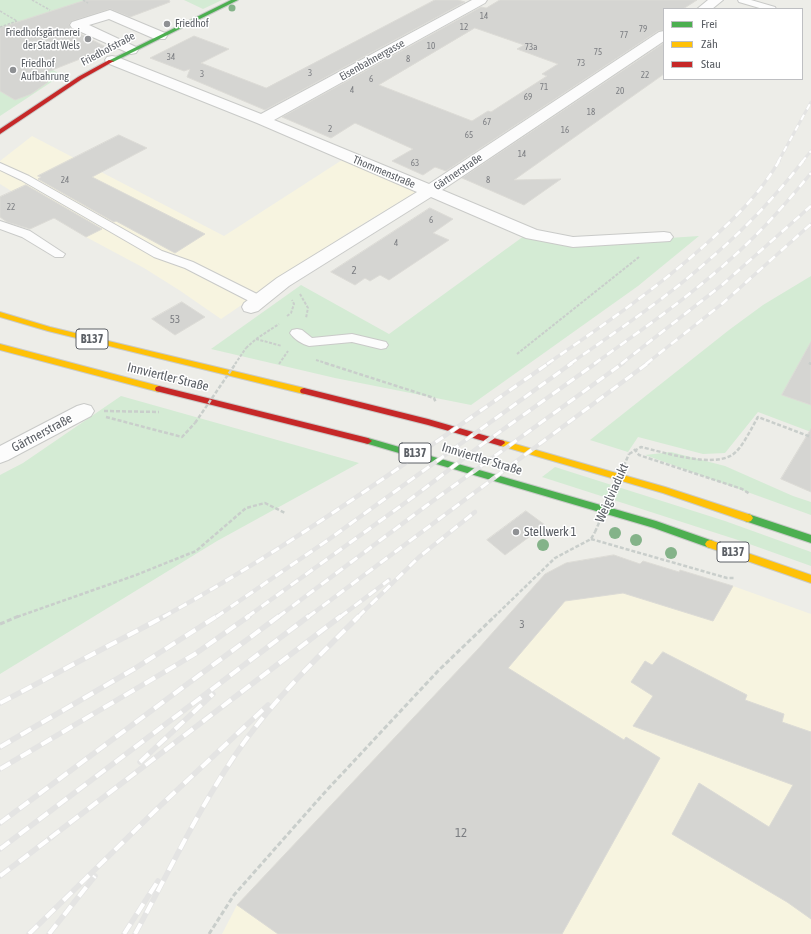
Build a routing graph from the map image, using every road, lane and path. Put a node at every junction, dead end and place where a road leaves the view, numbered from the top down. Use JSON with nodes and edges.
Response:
{"nodes":[{"id":1,"x":32,"y":0,"type":"edge"},
{"id":2,"x":235,"y":0,"type":"edge"},
{"id":3,"x":481,"y":0,"type":"edge"},
{"id":4,"x":717,"y":0,"type":"edge"},
{"id":5,"x":742,"y":0,"type":"edge"},
{"id":6,"x":705,"y":8,"type":"edge"},
{"id":7,"x":769,"y":8,"type":"edge"},
{"id":8,"x":50,"y":10,"type":"dead end"},
{"id":9,"x":0,"y":11,"type":"edge"},
{"id":10,"x":0,"y":27,"type":"edge"},
{"id":11,"x":160,"y":36,"type":"junction"},
{"id":12,"x":663,"y":36,"type":"edge"},
{"id":13,"x":131,"y":50,"type":"junction"},
{"id":14,"x":112,"y":60,"type":"junction"},
{"id":15,"x":262,"y":120,"type":"junction"},
{"id":16,"x":0,"y":132,"type":"edge"},
{"id":17,"x":0,"y":166,"type":"edge"},
{"id":18,"x":430,"y":191,"type":"junction"},
{"id":19,"x":0,"y":225,"type":"edge"},
{"id":20,"x":664,"y":237,"type":"joint"},
{"id":21,"x":59,"y":254,"type":"dead end"},
{"id":22,"x":284,"y":282,"type":"junction"},
{"id":23,"x":256,"y":304,"type":"joint"},
{"id":24,"x":0,"y":314,"type":"edge"},
{"id":25,"x":286,"y":318,"type":"dead end"},
{"id":26,"x":280,"y":323,"type":"dead end"},
{"id":27,"x":297,"y":333,"type":"junction"},
{"id":28,"x":256,"y":339,"type":"junction"},
{"id":29,"x":381,"y":345,"type":"dead end"},
{"id":30,"x":0,"y":347,"type":"edge"},
{"id":31,"x":291,"y":348,"type":"junction"},
{"id":32,"x":517,"y":354,"type":"dead end"},
{"id":33,"x":310,"y":357,"type":"dead end"},
{"id":34,"x":276,"y":368,"type":"dead end"},
{"id":35,"x":440,"y":409,"type":"dead end"},
{"id":36,"x":84,"y":411,"type":"junction"},
{"id":37,"x":160,"y":412,"type":"dead end"},
{"id":38,"x":811,"y":436,"type":"edge"},
{"id":39,"x":634,"y":449,"type":"junction"},
{"id":40,"x":0,"y":455,"type":"edge"},
{"id":41,"x":751,"y":495,"type":"dead end"},
{"id":42,"x":285,"y":513,"type":"dead end"},
{"id":43,"x":591,"y":539,"type":"junction"},
{"id":44,"x":811,"y":539,"type":"edge"},
{"id":45,"x":740,"y":578,"type":"dead end"},
{"id":46,"x":811,"y":579,"type":"edge"},
{"id":47,"x":0,"y":624,"type":"edge"},
{"id":48,"x":209,"y":934,"type":"edge"}],
"edges":[{"from":1,"to":8,"type":"path"},
{"from":2,"to":11,"type":"main road","name":"Friedhofstraße"},
{"from":3,"to":15,"type":"street","name":"Eisenbahnergasse"},
{"from":4,"to":6,"type":"street"},
{"from":5,"to":7,"type":"lane"},
{"from":9,"to":10,"type":"path"},
{"from":11,"to":13,"type":"main road","name":"Friedhofstraße"},
{"from":11,"to":13,"type":"street"},
{"from":12,"to":18,"type":"street","name":"Gärtnerstraße"},
{"from":13,"to":14,"type":"main road","name":"Friedhofstraße"},
{"from":14,"to":15,"type":"street","name":"Thommenstraße"},
{"from":14,"to":16,"type":"main road","name":"Friedhofstraße"},
{"from":15,"to":18,"type":"street","name":"Thommenstraße"},
{"from":17,"to":23,"type":"lane"},
{"from":18,"to":20,"type":"street","name":"Thommenstraße"},
{"from":18,"to":22,"type":"street","name":"Gärtnerstraße"},
{"from":19,"to":21,"type":"lane"},
{"from":20,"to":32,"type":"path"},
{"from":22,"to":23,"type":"street","name":"Gärtnerstraße"},
{"from":22,"to":25,"type":"path"},
{"from":22,"to":27,"type":"path"},
{"from":24,"to":44,"type":"main road","name":"Innviertler Straße","number":"B137"},
{"from":26,"to":28,"type":"path"},
{"from":27,"to":29,"type":"lane"},
{"from":27,"to":31,"type":"path"},
{"from":28,"to":31,"type":"path"},
{"from":28,"to":36,"type":"path","bridge":true},
{"from":30,"to":46,"type":"main road","name":"Innviertler Straße","number":"B137"},
{"from":31,"to":34,"type":"path"},
{"from":33,"to":35,"type":"path"},
{"from":36,"to":37,"type":"path"},
{"from":36,"to":40,"type":"street","name":"Gärtnerstraße"},
{"from":38,"to":39,"type":"path"},
{"from":39,"to":41,"type":"path"},
{"from":39,"to":43,"type":"path","name":"Weiglviadukt","bridge":true},
{"from":42,"to":47,"type":"path"},
{"from":43,"to":45,"type":"path"},
{"from":43,"to":48,"type":"path"}]}
